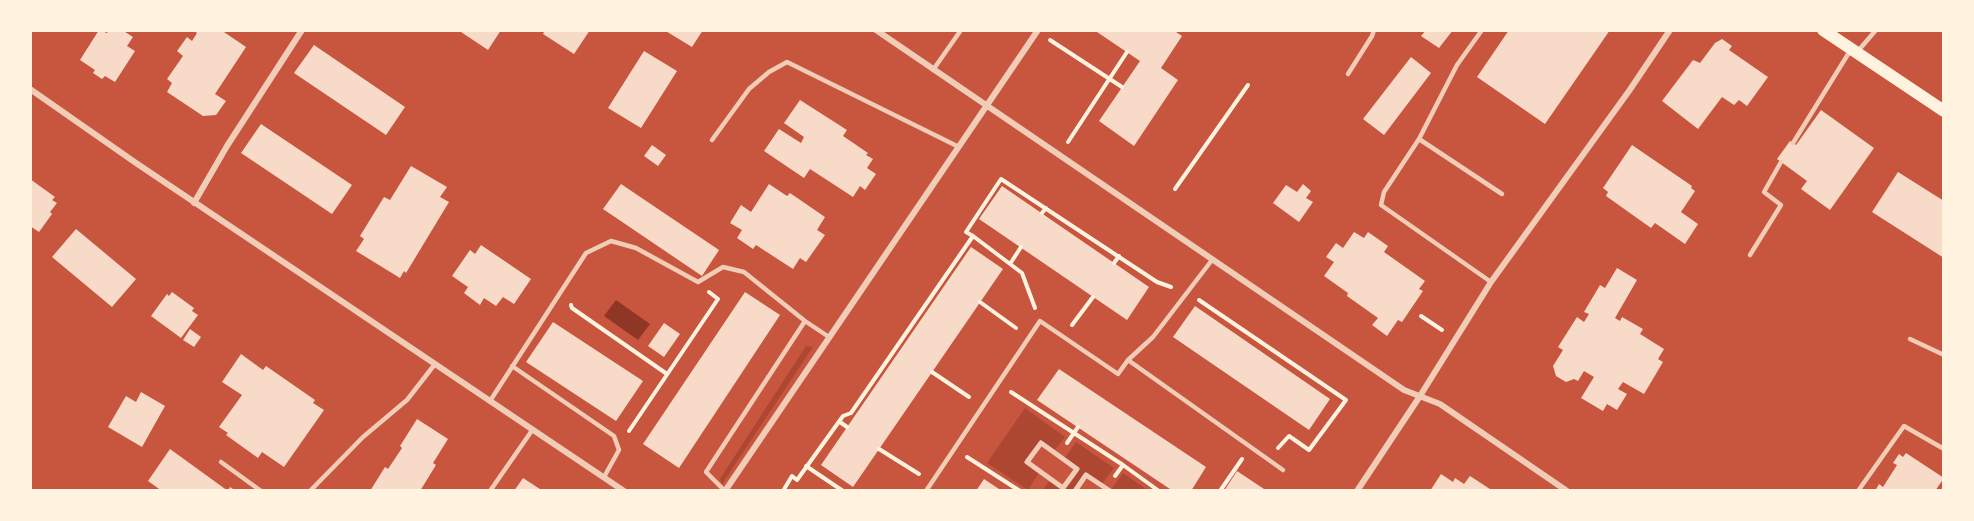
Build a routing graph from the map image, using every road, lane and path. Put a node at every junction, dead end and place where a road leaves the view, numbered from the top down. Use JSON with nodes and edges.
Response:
{"nodes":[{"id":1,"x":302,"y":30,"type":"edge"},
{"id":2,"x":876,"y":30,"type":"edge"},
{"id":3,"x":961,"y":30,"type":"edge"},
{"id":4,"x":1374,"y":30,"type":"edge"},
{"id":5,"x":1482,"y":30,"type":"edge"},
{"id":6,"x":1670,"y":30,"type":"edge"},
{"id":7,"x":1823,"y":30,"type":"edge"},
{"id":8,"x":1875,"y":30,"type":"edge"},
{"id":9,"x":1037,"y":31,"type":"edge"},
{"id":10,"x":1854,"y":51,"type":"junction"},
{"id":11,"x":1128,"y":52,"type":"dead end"},
{"id":12,"x":933,"y":70,"type":"junction"},
{"id":13,"x":1348,"y":74,"type":"dead end"},
{"id":14,"x":1109,"y":79,"type":"junction"},
{"id":15,"x":1248,"y":85,"type":"dead end"},
{"id":16,"x":1122,"y":87,"type":"dead end"},
{"id":17,"x":30,"y":89,"type":"edge"},
{"id":18,"x":987,"y":106,"type":"junction"},
{"id":19,"x":1944,"y":111,"type":"edge"},
{"id":20,"x":1419,"y":139,"type":"junction"},
{"id":21,"x":712,"y":140,"type":"dead end"},
{"id":22,"x":1793,"y":143,"type":"dead end"},
{"id":23,"x":959,"y":147,"type":"junction"},
{"id":24,"x":1059,"y":156,"type":"junction"},
{"id":25,"x":1781,"y":162,"type":"dead end"},
{"id":26,"x":1175,"y":189,"type":"dead end"},
{"id":27,"x":1502,"y":194,"type":"dead end"},
{"id":28,"x":195,"y":203,"type":"junction"},
{"id":29,"x":1046,"y":208,"type":"junction"},
{"id":30,"x":1042,"y":213,"type":"dead end"},
{"id":31,"x":974,"y":236,"type":"junction"},
{"id":32,"x":1021,"y":247,"type":"dead end"},
{"id":33,"x":1750,"y":255,"type":"dead end"},
{"id":34,"x":1119,"y":256,"type":"junction"},
{"id":35,"x":1212,"y":260,"type":"junction"},
{"id":36,"x":1114,"y":263,"type":"dead end"},
{"id":37,"x":1010,"y":264,"type":"junction"},
{"id":38,"x":698,"y":282,"type":"junction"},
{"id":39,"x":1491,"y":282,"type":"junction"},
{"id":40,"x":568,"y":283,"type":"junction"},
{"id":41,"x":1187,"y":293,"type":"junction"},
{"id":42,"x":1093,"y":297,"type":"dead end"},
{"id":43,"x":980,"y":302,"type":"dead end"},
{"id":44,"x":1421,"y":316,"type":"dead end"},
{"id":45,"x":806,"y":321,"type":"junction"},
{"id":46,"x":1040,"y":321,"type":"junction"},
{"id":47,"x":1443,"y":330,"type":"dead end"},
{"id":48,"x":829,"y":337,"type":"junction"},
{"id":49,"x":1029,"y":337,"type":"junction"},
{"id":50,"x":1063,"y":337,"type":"junction"},
{"id":51,"x":1910,"y":339,"type":"dead end"},
{"id":52,"x":1944,"y":355,"type":"edge"},
{"id":53,"x":1128,"y":360,"type":"junction"},
{"id":54,"x":435,"y":364,"type":"junction"},
{"id":55,"x":512,"y":366,"type":"junction"},
{"id":56,"x":932,"y":372,"type":"dead end"},
{"id":57,"x":668,"y":374,"type":"junction"},
{"id":58,"x":998,"y":383,"type":"junction"},
{"id":59,"x":1420,"y":396,"type":"junction"},
{"id":60,"x":490,"y":401,"type":"junction"},
{"id":61,"x":982,"y":406,"type":"junction"},
{"id":62,"x":840,"y":422,"type":"junction"},
{"id":63,"x":848,"y":427,"type":"dead end"},
{"id":64,"x":533,"y":429,"type":"junction"},
{"id":65,"x":1041,"y":443,"type":"joint"},
{"id":66,"x":617,"y":445,"type":"junction"},
{"id":67,"x":1250,"y":446,"type":"junction"},
{"id":68,"x":879,"y":449,"type":"dead end"},
{"id":69,"x":954,"y":449,"type":"junction"},
{"id":70,"x":1944,"y":449,"type":"edge"},
{"id":71,"x":1268,"y":459,"type":"junction"},
{"id":72,"x":221,"y":462,"type":"dead end"},
{"id":73,"x":1122,"y":465,"type":"junction"},
{"id":74,"x":806,"y":466,"type":"junction"},
{"id":75,"x":1283,"y":470,"type":"dead end"},
{"id":76,"x":604,"y":477,"type":"junction"},
{"id":77,"x":932,"y":483,"type":"junction"},
{"id":78,"x":1108,"y":490,"type":"edge"},
{"id":79,"x":261,"y":491,"type":"edge"},
{"id":80,"x":310,"y":491,"type":"edge"},
{"id":81,"x":490,"y":491,"type":"edge"},
{"id":82,"x":624,"y":491,"type":"edge"},
{"id":83,"x":725,"y":491,"type":"edge"},
{"id":84,"x":783,"y":491,"type":"edge"},
{"id":85,"x":843,"y":491,"type":"edge"},
{"id":86,"x":926,"y":491,"type":"edge"},
{"id":87,"x":1020,"y":491,"type":"edge"},
{"id":88,"x":1075,"y":491,"type":"edge"},
{"id":89,"x":1159,"y":491,"type":"edge"},
{"id":90,"x":1220,"y":491,"type":"edge"},
{"id":91,"x":1357,"y":491,"type":"edge"},
{"id":92,"x":1567,"y":491,"type":"edge"},
{"id":93,"x":1858,"y":491,"type":"edge"}],
"edges":[{"from":1,"to":28,"type":"street"},
{"from":2,"to":12,"type":"street"},
{"from":3,"to":12,"type":"lane"},
{"from":4,"to":13,"type":"lane"},
{"from":5,"to":20,"type":"lane"},
{"from":6,"to":39,"type":"street"},
{"from":7,"to":10,"type":"main road"},
{"from":8,"to":10,"type":"lane"},
{"from":9,"to":14,"type":"path"},
{"from":9,"to":18,"type":"street"},
{"from":10,"to":19,"type":"main road"},
{"from":10,"to":22,"type":"lane"},
{"from":11,"to":14,"type":"path"},
{"from":12,"to":18,"type":"street"},
{"from":14,"to":16,"type":"path"},
{"from":14,"to":24,"type":"path"},
{"from":15,"to":26,"type":"path"},
{"from":17,"to":28,"type":"street"},
{"from":18,"to":23,"type":"street"},
{"from":18,"to":24,"type":"street"},
{"from":20,"to":27,"type":"lane"},
{"from":20,"to":39,"type":"lane"},
{"from":21,"to":23,"type":"lane"},
{"from":23,"to":48,"type":"street"},
{"from":24,"to":35,"type":"street"},
{"from":25,"to":33,"type":"lane"},
{"from":28,"to":54,"type":"street"},
{"from":29,"to":30,"type":"path"},
{"from":29,"to":31,"type":"path"},
{"from":29,"to":34,"type":"path"},
{"from":31,"to":37,"type":"path"},
{"from":31,"to":62,"type":"path"},
{"from":32,"to":37,"type":"path"},
{"from":34,"to":36,"type":"path"},
{"from":34,"to":41,"type":"path"},
{"from":35,"to":41,"type":"lane"},
{"from":35,"to":59,"type":"street"},
{"from":37,"to":46,"type":"path"},
{"from":38,"to":40,"type":"lane"},
{"from":38,"to":45,"type":"lane"},
{"from":38,"to":57,"type":"path"},
{"from":39,"to":59,"type":"street"},
{"from":40,"to":55,"type":"lane"},
{"from":40,"to":57,"type":"path"},
{"from":41,"to":53,"type":"lane"},
{"from":41,"to":71,"type":"path"},
{"from":42,"to":50,"type":"path"},
{"from":43,"to":49,"type":"path"},
{"from":44,"to":47,"type":"path"},
{"from":45,"to":48,"type":"lane"},
{"from":45,"to":83,"type":"lane"},
{"from":46,"to":49,"type":"lane"},
{"from":46,"to":50,"type":"lane"},
{"from":48,"to":83,"type":"street"},
{"from":49,"to":58,"type":"lane"},
{"from":50,"to":53,"type":"lane"},
{"from":51,"to":52,"type":"lane"},
{"from":53,"to":67,"type":"lane"},
{"from":54,"to":60,"type":"street"},
{"from":54,"to":80,"type":"lane"},
{"from":55,"to":60,"type":"lane"},
{"from":55,"to":66,"type":"lane"},
{"from":56,"to":61,"type":"path"},
{"from":57,"to":66,"type":"path"},
{"from":58,"to":61,"type":"lane"},
{"from":58,"to":73,"type":"path"},
{"from":59,"to":91,"type":"street"},
{"from":59,"to":92,"type":"street"},
{"from":60,"to":64,"type":"street"},
{"from":61,"to":69,"type":"lane"},
{"from":62,"to":63,"type":"path"},
{"from":62,"to":74,"type":"path"},
{"from":64,"to":76,"type":"street"},
{"from":64,"to":81,"type":"lane"},
{"from":65,"to":65,"type":"street"},
{"from":66,"to":76,"type":"lane"},
{"from":67,"to":71,"type":"lane"},
{"from":67,"to":90,"type":"path"},
{"from":68,"to":77,"type":"path"},
{"from":69,"to":77,"type":"lane"},
{"from":69,"to":87,"type":"path"},
{"from":70,"to":93,"type":"lane"},
{"from":71,"to":75,"type":"lane"},
{"from":72,"to":79,"type":"lane"},
{"from":73,"to":78,"type":"path"},
{"from":73,"to":89,"type":"path"},
{"from":74,"to":84,"type":"path"},
{"from":74,"to":85,"type":"path"},
{"from":76,"to":82,"type":"street"},
{"from":77,"to":86,"type":"lane"},
{"from":78,"to":88,"type":"street"}]}
